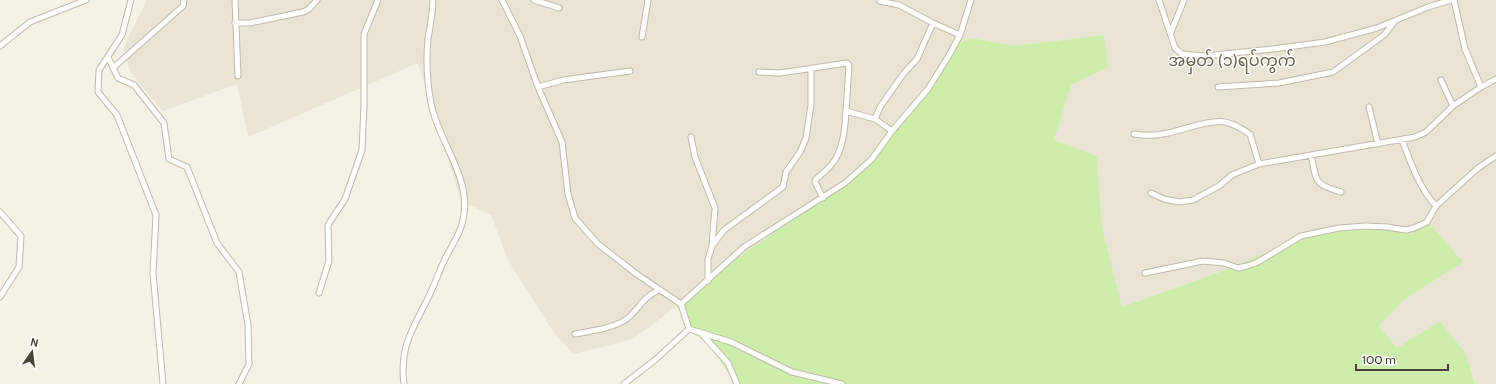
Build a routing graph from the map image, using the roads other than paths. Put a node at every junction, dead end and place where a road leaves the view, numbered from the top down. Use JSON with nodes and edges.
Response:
{"nodes":[{"id":1,"x":86,"y":0,"type":"edge"},
{"id":2,"x":130,"y":0,"type":"edge"},
{"id":3,"x":184,"y":0,"type":"edge"},
{"id":4,"x":235,"y":0,"type":"edge"},
{"id":5,"x":317,"y":0,"type":"edge"},
{"id":6,"x":378,"y":0,"type":"edge"},
{"id":7,"x":433,"y":0,"type":"edge"},
{"id":8,"x":502,"y":0,"type":"edge"},
{"id":9,"x":534,"y":0,"type":"edge"},
{"id":10,"x":648,"y":0,"type":"edge"},
{"id":11,"x":971,"y":0,"type":"edge"},
{"id":12,"x":1159,"y":0,"type":"edge"},
{"id":13,"x":1184,"y":0,"type":"edge"},
{"id":14,"x":1452,"y":0,"type":"edge"},
{"id":15,"x":880,"y":1,"type":"dead end"},
{"id":16,"x":559,"y":8,"type":"dead end"},
{"id":17,"x":1396,"y":20,"type":"junction"},
{"id":18,"x":235,"y":23,"type":"junction"},
{"id":19,"x":933,"y":23,"type":"junction"},
{"id":20,"x":1171,"y":32,"type":"junction"},
{"id":21,"x":960,"y":34,"type":"junction"},
{"id":22,"x":642,"y":37,"type":"dead end"},
{"id":23,"x":0,"y":46,"type":"edge"},
{"id":24,"x":108,"y":57,"type":"junction"},
{"id":25,"x":113,"y":68,"type":"junction"},
{"id":26,"x":811,"y":69,"type":"junction"},
{"id":27,"x":630,"y":71,"type":"dead end"},
{"id":28,"x":759,"y":72,"type":"dead end"},
{"id":29,"x":238,"y":76,"type":"dead end"},
{"id":30,"x":1496,"y":79,"type":"edge"},
{"id":31,"x":1441,"y":80,"type":"dead end"},
{"id":32,"x":538,"y":87,"type":"junction"},
{"id":33,"x":1218,"y":87,"type":"dead end"},
{"id":34,"x":1481,"y":87,"type":"junction"},
{"id":35,"x":1453,"y":106,"type":"junction"},
{"id":36,"x":1369,"y":107,"type":"dead end"},
{"id":37,"x":846,"y":111,"type":"junction"},
{"id":38,"x":875,"y":119,"type":"junction"},
{"id":39,"x":892,"y":131,"type":"junction"},
{"id":40,"x":1134,"y":134,"type":"dead end"},
{"id":41,"x":692,"y":137,"type":"dead end"},
{"id":42,"x":1402,"y":140,"type":"junction"},
{"id":43,"x":1378,"y":144,"type":"junction"},
{"id":44,"x":1311,"y":155,"type":"junction"},
{"id":45,"x":1496,"y":156,"type":"edge"},
{"id":46,"x":1258,"y":164,"type":"junction"},
{"id":47,"x":1341,"y":192,"type":"dead end"},
{"id":48,"x":1151,"y":193,"type":"dead end"},
{"id":49,"x":823,"y":198,"type":"junction"},
{"id":50,"x":1436,"y":206,"type":"junction"},
{"id":51,"x":0,"y":212,"type":"edge"},
{"id":52,"x":712,"y":246,"type":"junction"},
{"id":53,"x":1145,"y":273,"type":"dead end"},
{"id":54,"x":708,"y":281,"type":"junction"},
{"id":55,"x":659,"y":290,"type":"junction"},
{"id":56,"x":319,"y":293,"type":"dead end"},
{"id":57,"x":0,"y":297,"type":"edge"},
{"id":58,"x":681,"y":304,"type":"junction"},
{"id":59,"x":689,"y":329,"type":"junction"},
{"id":60,"x":700,"y":333,"type":"junction"},
{"id":61,"x":575,"y":334,"type":"dead end"},
{"id":62,"x":163,"y":384,"type":"edge"},
{"id":63,"x":239,"y":384,"type":"edge"},
{"id":64,"x":404,"y":384,"type":"edge"},
{"id":65,"x":624,"y":384,"type":"edge"},
{"id":66,"x":737,"y":384,"type":"edge"},
{"id":67,"x":842,"y":384,"type":"edge"}],
"edges":[{"from":1,"to":23,"type":"street"},
{"from":2,"to":24,"type":"street"},
{"from":3,"to":25,"type":"street"},
{"from":4,"to":18,"type":"street"},
{"from":5,"to":18,"type":"street"},
{"from":6,"to":56,"type":"street"},
{"from":7,"to":64,"type":"street"},
{"from":8,"to":32,"type":"street"},
{"from":9,"to":16,"type":"street"},
{"from":10,"to":22,"type":"street"},
{"from":11,"to":21,"type":"street"},
{"from":12,"to":20,"type":"street"},
{"from":13,"to":20,"type":"street"},
{"from":14,"to":17,"type":"street"},
{"from":14,"to":34,"type":"street"},
{"from":15,"to":19,"type":"street"},
{"from":17,"to":20,"type":"street"},
{"from":17,"to":33,"type":"street"},
{"from":18,"to":29,"type":"street"},
{"from":19,"to":21,"type":"street"},
{"from":19,"to":38,"type":"street"},
{"from":21,"to":39,"type":"street"},
{"from":24,"to":25,"type":"street"},
{"from":24,"to":62,"type":"street"},
{"from":25,"to":63,"type":"street"},
{"from":26,"to":28,"type":"street"},
{"from":26,"to":37,"type":"street"},
{"from":26,"to":52,"type":"street"},
{"from":27,"to":32,"type":"street"},
{"from":30,"to":34,"type":"street"},
{"from":31,"to":35,"type":"street"},
{"from":32,"to":55,"type":"street"},
{"from":34,"to":35,"type":"street"},
{"from":35,"to":42,"type":"street"},
{"from":36,"to":43,"type":"street"},
{"from":37,"to":38,"type":"street"},
{"from":37,"to":49,"type":"street"},
{"from":38,"to":39,"type":"street"},
{"from":39,"to":49,"type":"street"},
{"from":40,"to":46,"type":"street"},
{"from":41,"to":52,"type":"street"},
{"from":42,"to":43,"type":"street"},
{"from":42,"to":50,"type":"street"},
{"from":43,"to":44,"type":"street"},
{"from":44,"to":46,"type":"street"},
{"from":44,"to":47,"type":"street"},
{"from":45,"to":50,"type":"street"},
{"from":46,"to":48,"type":"street"},
{"from":49,"to":54,"type":"street"},
{"from":50,"to":53,"type":"street"},
{"from":51,"to":57,"type":"street"},
{"from":52,"to":54,"type":"street"},
{"from":54,"to":58,"type":"street"},
{"from":55,"to":58,"type":"street"},
{"from":55,"to":61,"type":"street"},
{"from":58,"to":59,"type":"street"},
{"from":59,"to":60,"type":"street"},
{"from":59,"to":65,"type":"street"},
{"from":60,"to":66,"type":"street"},
{"from":60,"to":67,"type":"street"}]}
